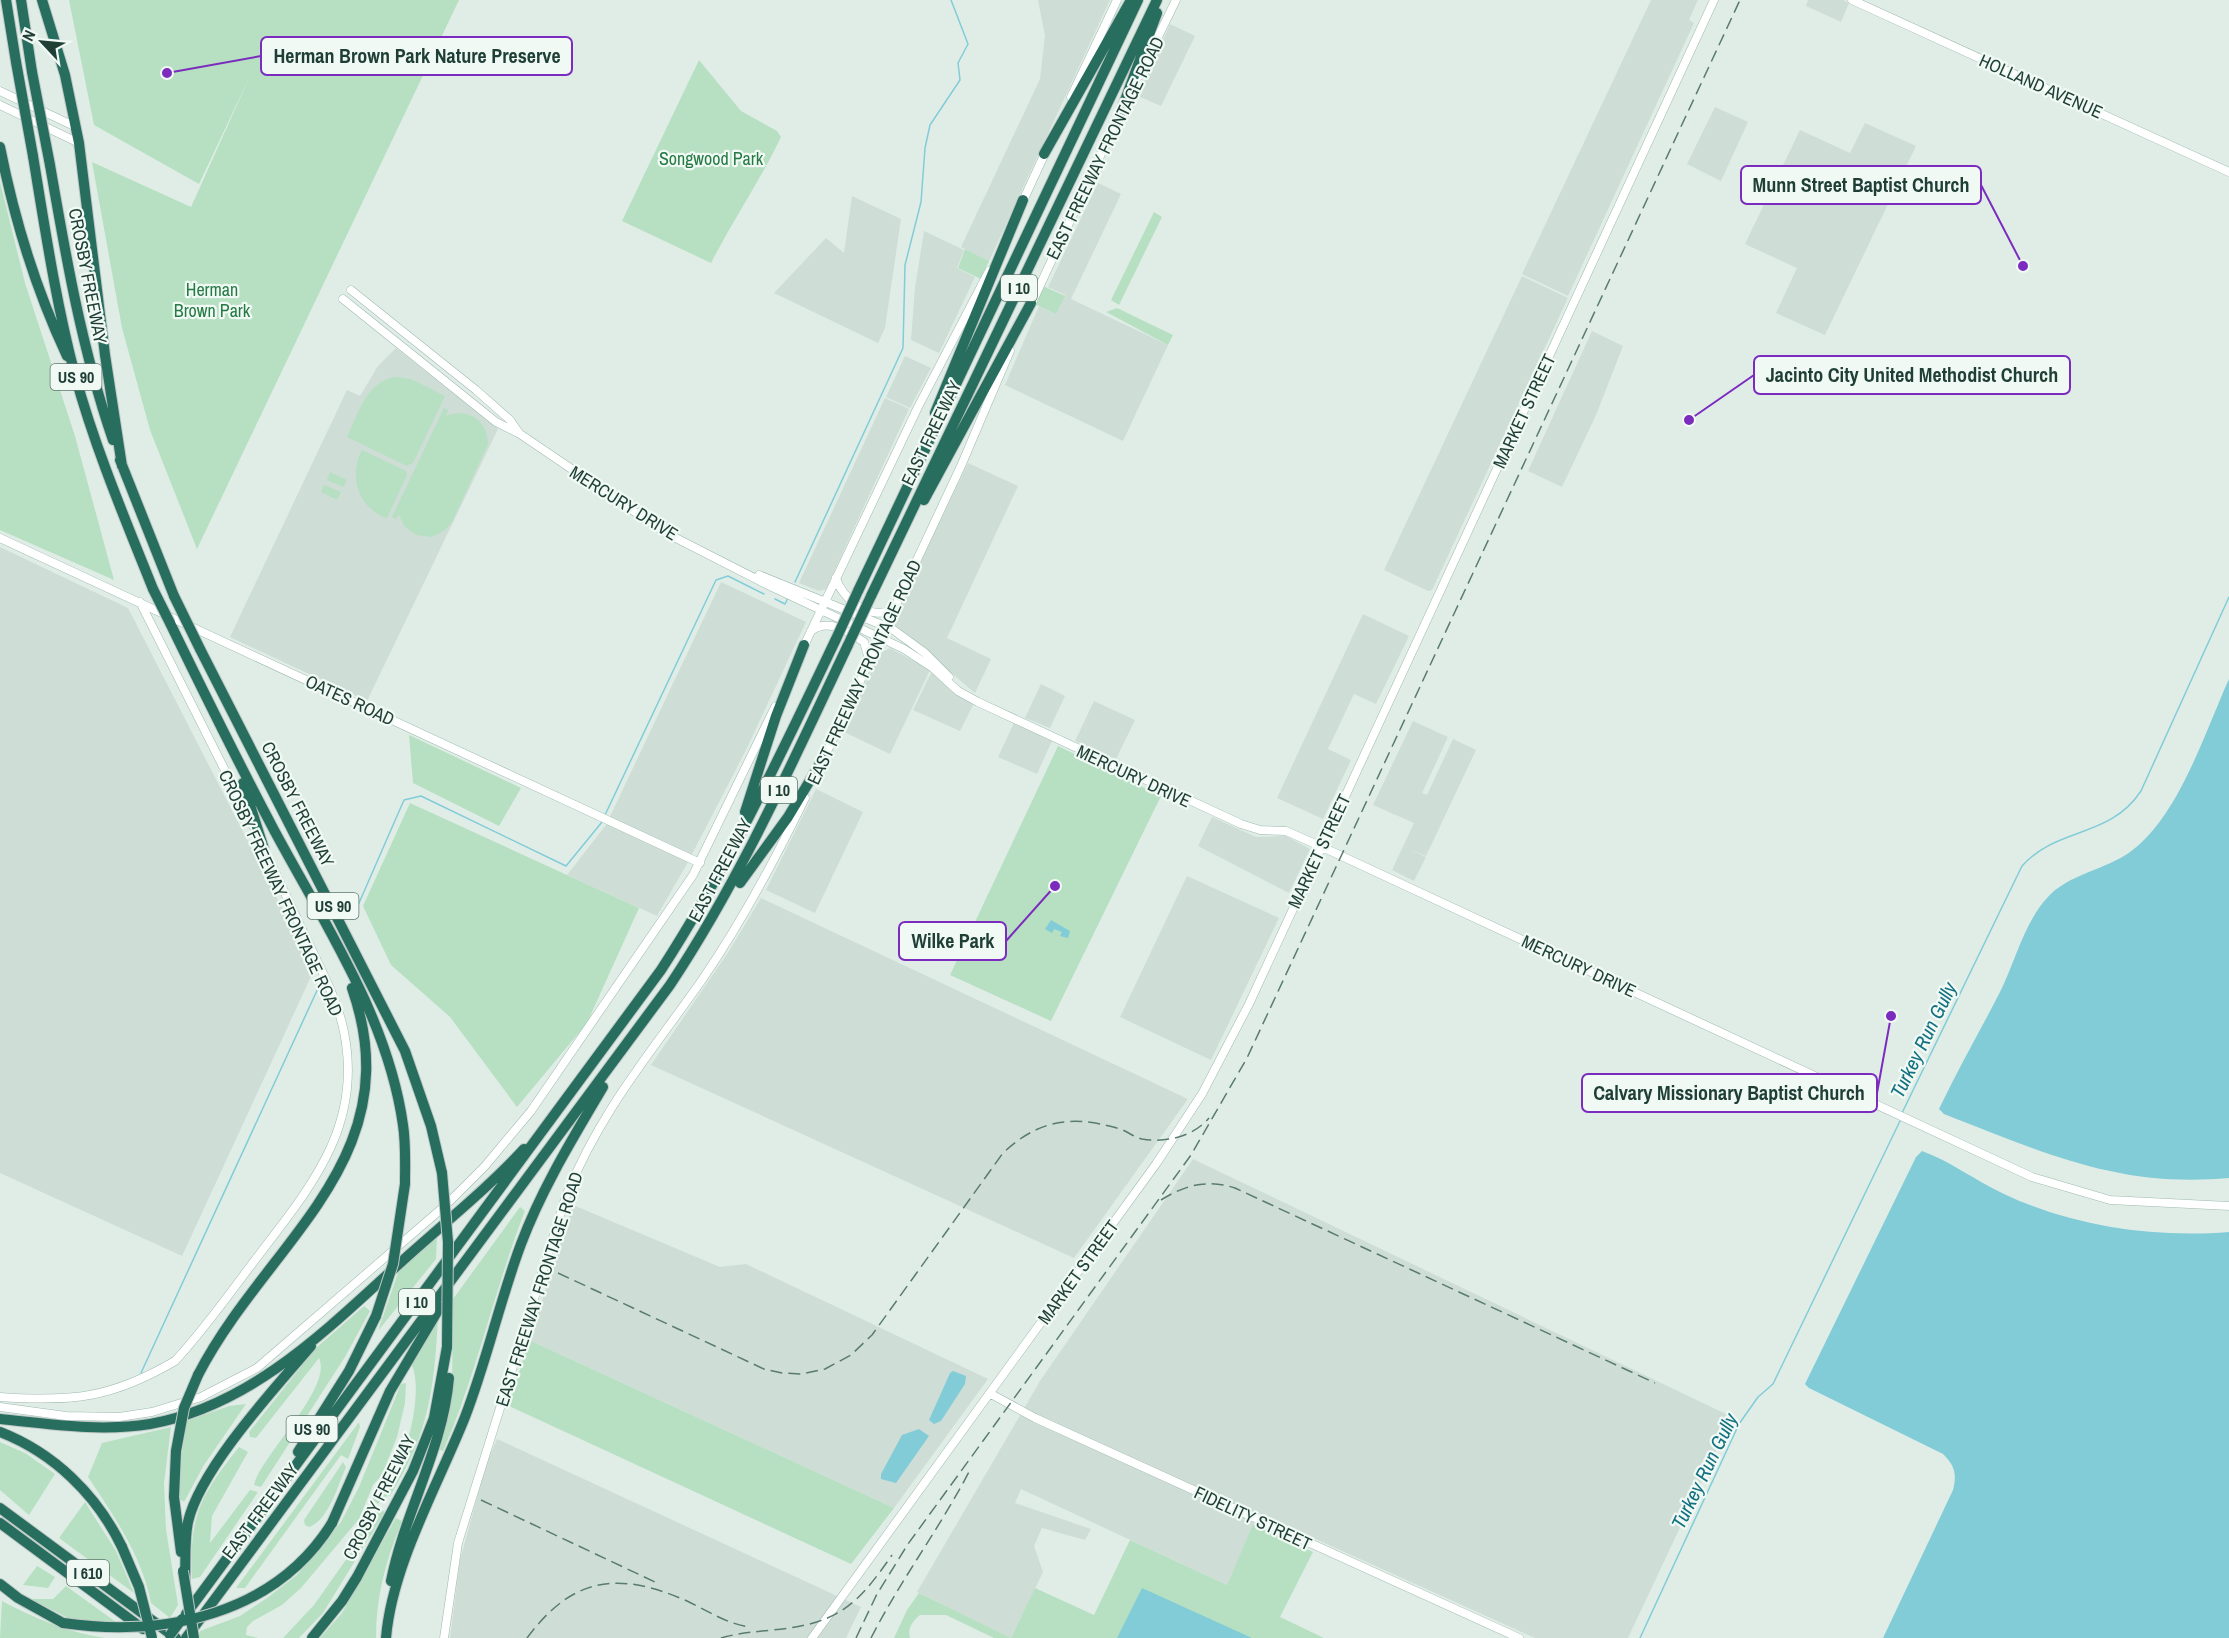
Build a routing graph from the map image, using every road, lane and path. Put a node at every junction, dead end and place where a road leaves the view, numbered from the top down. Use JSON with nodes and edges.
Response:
{"nodes":[{"id":1,"x":6,"y":0,"type":"edge"},
{"id":2,"x":21,"y":0,"type":"edge"},
{"id":3,"x":42,"y":0,"type":"edge"},
{"id":4,"x":1117,"y":0,"type":"edge"},
{"id":5,"x":1131,"y":0,"type":"edge"},
{"id":6,"x":1138,"y":0,"type":"edge"},
{"id":7,"x":1157,"y":0,"type":"edge"},
{"id":8,"x":1162,"y":0,"type":"edge"},
{"id":9,"x":1176,"y":0,"type":"edge"},
{"id":10,"x":1714,"y":0,"type":"edge"},
{"id":11,"x":1852,"y":0,"type":"edge"},
{"id":12,"x":0,"y":91,"type":"edge"},
{"id":13,"x":0,"y":105,"type":"edge"},
{"id":14,"x":1120,"y":114,"type":"junction"},
{"id":15,"x":76,"y":127,"type":"junction"},
{"id":16,"x":79,"y":143,"type":"junction"},
{"id":17,"x":0,"y":147,"type":"edge"},
{"id":18,"x":1044,"y":154,"type":"junction"},
{"id":19,"x":2229,"y":172,"type":"edge"},
{"id":20,"x":1023,"y":200,"type":"junction"},
{"id":21,"x":351,"y":290,"type":"dead end"},
{"id":22,"x":343,"y":299,"type":"dead end"},
{"id":23,"x":1031,"y":303,"type":"junction"},
{"id":24,"x":76,"y":376,"type":"junction"},
{"id":25,"x":520,"y":434,"type":"junction"},
{"id":26,"x":122,"y":466,"type":"junction"},
{"id":27,"x":894,"y":515,"type":"junction"},
{"id":28,"x":0,"y":538,"type":"edge"},
{"id":29,"x":732,"y":565,"type":"junction"},
{"id":30,"x":881,"y":576,"type":"junction"},
{"id":31,"x":836,"y":578,"type":"junction"},
{"id":32,"x":825,"y":601,"type":"junction"},
{"id":33,"x":140,"y":602,"type":"junction"},
{"id":34,"x":893,"y":609,"type":"junction"},
{"id":35,"x":821,"y":610,"type":"junction"},
{"id":36,"x":886,"y":626,"type":"junction"},
{"id":37,"x":810,"y":632,"type":"junction"},
{"id":38,"x":880,"y":638,"type":"junction"},
{"id":39,"x":804,"y":645,"type":"junction"},
{"id":40,"x":869,"y":661,"type":"junction"},
{"id":41,"x":978,"y":702,"type":"junction"},
{"id":42,"x":825,"y":757,"type":"junction"},
{"id":43,"x":235,"y":758,"type":"junction"},
{"id":44,"x":1320,"y":846,"type":"junction"},
{"id":45,"x":264,"y":849,"type":"junction"},
{"id":46,"x":700,"y":863,"type":"junction"},
{"id":47,"x":722,"y":869,"type":"junction"},
{"id":48,"x":706,"y":932,"type":"junction"},
{"id":49,"x":336,"y":945,"type":"junction"},
{"id":50,"x":630,"y":1040,"type":"junction"},
{"id":51,"x":573,"y":1091,"type":"junction"},
{"id":52,"x":2229,"y":1206,"type":"edge"},
{"id":53,"x":476,"y":1248,"type":"junction"},
{"id":54,"x":333,"y":1322,"type":"junction"},
{"id":55,"x":446,"y":1372,"type":"junction"},
{"id":56,"x":991,"y":1394,"type":"junction"},
{"id":57,"x":0,"y":1397,"type":"edge"},
{"id":58,"x":0,"y":1407,"type":"edge"},
{"id":59,"x":0,"y":1419,"type":"edge"},
{"id":60,"x":0,"y":1432,"type":"edge"},
{"id":61,"x":0,"y":1508,"type":"edge"},
{"id":62,"x":260,"y":1513,"type":"junction"},
{"id":63,"x":0,"y":1523,"type":"edge"},
{"id":64,"x":185,"y":1574,"type":"junction"},
{"id":65,"x":0,"y":1584,"type":"edge"},
{"id":66,"x":194,"y":1632,"type":"edge"},
{"id":67,"x":154,"y":1638,"type":"edge"},
{"id":68,"x":168,"y":1638,"type":"edge"},
{"id":69,"x":176,"y":1638,"type":"edge"},
{"id":70,"x":186,"y":1638,"type":"edge"},
{"id":71,"x":312,"y":1638,"type":"edge"},
{"id":72,"x":386,"y":1638,"type":"edge"},
{"id":73,"x":444,"y":1638,"type":"edge"},
{"id":74,"x":812,"y":1638,"type":"edge"},
{"id":75,"x":1518,"y":1638,"type":"edge"}],
"edges":[{"from":1,"to":24,"type":"highway","name":"CROSBY FREEWAY","number":"US 90","bridge":true},
{"from":2,"to":26,"type":"highway","name":"CROSBY FREEWAY","number":"US 90","bridge":true},
{"from":3,"to":15,"type":"highway"},
{"from":4,"to":18,"type":"main road"},
{"from":5,"to":18,"type":"highway"},
{"from":6,"to":27,"type":"highway","name":"EAST FREEWAY","number":"I 10"},
{"from":7,"to":30,"type":"highway","name":"EAST FREEWAY","number":"I 10"},
{"from":8,"to":14,"type":"highway"},
{"from":9,"to":14,"type":"main road","name":"EAST FREEWAY FRONTAGE ROAD"},
{"from":10,"to":44,"type":"main road","name":"MARKET STREET"},
{"from":11,"to":19,"type":"main road","name":"HOLLAND AVENUE"},
{"from":12,"to":15,"type":"main road"},
{"from":13,"to":16,"type":"main road"},
{"from":14,"to":23,"type":"main road","name":"EAST FREEWAY FRONTAGE ROAD"},
{"from":15,"to":16,"type":"highway"},
{"from":16,"to":26,"type":"highway"},
{"from":17,"to":24,"type":"highway"},
{"from":18,"to":20,"type":"main road"},
{"from":20,"to":27,"type":"highway"},
{"from":20,"to":31,"type":"main road"},
{"from":21,"to":25,"type":"main road","name":"MERCURY DRIVE"},
{"from":22,"to":25,"type":"main road","name":"MERCURY DRIVE"},
{"from":23,"to":30,"type":"highway"},
{"from":23,"to":34,"type":"main road","name":"EAST FREEWAY FRONTAGE ROAD"},
{"from":24,"to":43,"type":"highway","name":"CROSBY FREEWAY","number":"US 90","bridge":true},
{"from":25,"to":29,"type":"main road","name":"MERCURY DRIVE"},
{"from":26,"to":55,"type":"highway","name":"CROSBY FREEWAY","number":"US 90","bridge":true},
{"from":27,"to":47,"type":"highway","name":"EAST FREEWAY","number":"I 10","bridge":true},
{"from":28,"to":33,"type":"main road","name":"OATES ROAD"},
{"from":29,"to":32,"type":"main road","name":"MERCURY DRIVE"},
{"from":29,"to":35,"type":"main road","name":"MERCURY DRIVE"},
{"from":30,"to":48,"type":"highway","name":"EAST FREEWAY","number":"I 10","bridge":true},
{"from":31,"to":32,"type":"main road"},
{"from":31,"to":34,"type":"main road"},
{"from":32,"to":35,"type":"main road"},
{"from":32,"to":36,"type":"main road","name":"MERCURY DRIVE"},
{"from":33,"to":45,"type":"main road","name":"CROSBY FREEWAY FRONTAGE ROAD"},
{"from":33,"to":46,"type":"main road","name":"OATES ROAD"},
{"from":34,"to":36,"type":"main road","name":"EAST FREEWAY FRONTAGE ROAD"},
{"from":35,"to":37,"type":"main road"},
{"from":35,"to":38,"type":"main road","name":"MERCURY DRIVE"},
{"from":36,"to":38,"type":"main road","name":"EAST FREEWAY FRONTAGE ROAD"},
{"from":36,"to":41,"type":"main road","name":"MERCURY DRIVE"},
{"from":37,"to":39,"type":"main road"},
{"from":37,"to":40,"type":"main road"},
{"from":38,"to":40,"type":"main road","name":"EAST FREEWAY FRONTAGE ROAD"},
{"from":38,"to":41,"type":"main road","name":"MERCURY DRIVE"},
{"from":39,"to":46,"type":"main road"},
{"from":39,"to":47,"type":"highway"},
{"from":40,"to":42,"type":"main road","name":"EAST FREEWAY FRONTAGE ROAD"},
{"from":41,"to":44,"type":"main road","name":"MERCURY DRIVE"},
{"from":42,"to":48,"type":"highway"},
{"from":42,"to":73,"type":"main road","name":"EAST FREEWAY FRONTAGE ROAD"},
{"from":43,"to":45,"type":"highway"},
{"from":43,"to":49,"type":"highway","name":"CROSBY FREEWAY","number":"US 90"},
{"from":44,"to":52,"type":"main road","name":"MERCURY DRIVE"},
{"from":44,"to":56,"type":"main road","name":"MARKET STREET"},
{"from":45,"to":57,"type":"main road","name":"CROSBY FREEWAY FRONTAGE ROAD"},
{"from":46,"to":58,"type":"main road"},
{"from":47,"to":51,"type":"highway","name":"EAST FREEWAY","number":"I 10"},
{"from":48,"to":50,"type":"highway","name":"EAST FREEWAY","number":"I 10"},
{"from":49,"to":62,"type":"highway","name":"CROSBY FREEWAY","number":"US 90","bridge":true},
{"from":49,"to":64,"type":"highway","bridge":true},
{"from":50,"to":53,"type":"highway","name":"EAST FREEWAY","number":"I 10"},
{"from":50,"to":72,"type":"highway"},
{"from":51,"to":54,"type":"highway"},
{"from":51,"to":62,"type":"highway","name":"EAST FREEWAY","number":"I 10"},
{"from":53,"to":65,"type":"highway","bridge":true},
{"from":53,"to":66,"type":"highway","name":"EAST FREEWAY","number":"I 10"},
{"from":54,"to":59,"type":"highway"},
{"from":54,"to":64,"type":"highway"},
{"from":55,"to":71,"type":"highway","name":"CROSBY FREEWAY","number":"US 90"},
{"from":55,"to":72,"type":"highway"},
{"from":56,"to":74,"type":"main road","name":"MARKET STREET"},
{"from":56,"to":75,"type":"main road","name":"FIDELITY STREET"},
{"from":60,"to":67,"type":"highway","bridge":true},
{"from":61,"to":69,"type":"highway","number":"I 610"},
{"from":62,"to":68,"type":"highway","name":"EAST FREEWAY","number":"I 10","bridge":true},
{"from":63,"to":67,"type":"highway","number":"I 610"},
{"from":64,"to":66,"type":"highway","bridge":true},
{"from":66,"to":70,"type":"highway","name":"EAST FREEWAY","number":"I 10","bridge":true}]}
